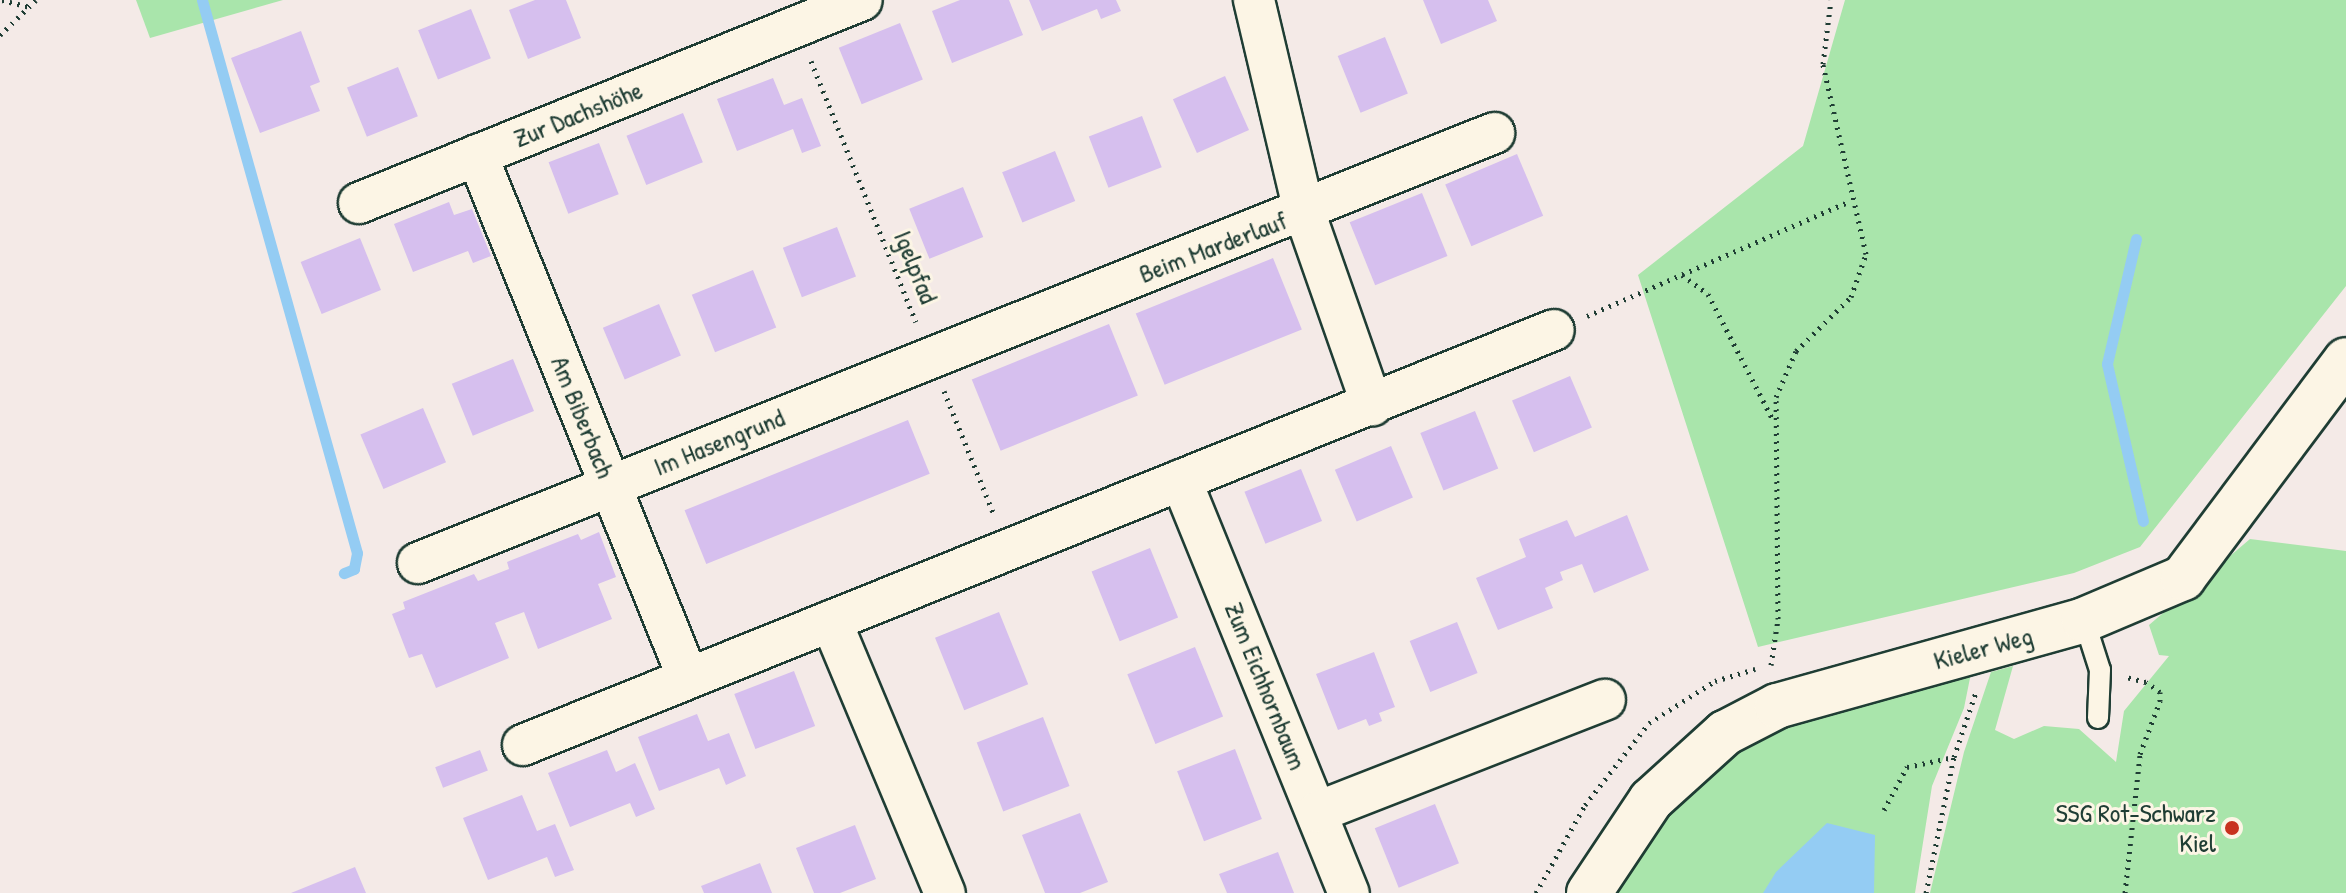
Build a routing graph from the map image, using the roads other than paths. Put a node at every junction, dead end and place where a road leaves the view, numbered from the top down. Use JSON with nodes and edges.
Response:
{"nodes":[{"id":1,"x":862,"y":0,"type":"edge"},
{"id":2,"x":1254,"y":0,"type":"edge"},
{"id":3,"x":1494,"y":133,"type":"dead end"},
{"id":4,"x":477,"y":155,"type":"junction"},
{"id":5,"x":359,"y":203,"type":"dead end"},
{"id":6,"x":1304,"y":211,"type":"junction"},
{"id":7,"x":1554,"y":330,"type":"road end"},
{"id":8,"x":930,"y":357,"type":"joint"},
{"id":9,"x":2346,"y":360,"type":"edge"},
{"id":10,"x":1372,"y":405,"type":"junction"},
{"id":11,"x":1181,"y":480,"type":"junction"},
{"id":12,"x":611,"y":486,"type":"junction"},
{"id":13,"x":418,"y":563,"type":"dead end"},
{"id":14,"x":2084,"y":620,"type":"junction"},
{"id":15,"x":831,"y":621,"type":"junction"},
{"id":16,"x":688,"y":678,"type":"junction"},
{"id":17,"x":1605,"y":700,"type":"dead end"},
{"id":18,"x":2098,"y":718,"type":"dead end"},
{"id":19,"x":523,"y":745,"type":"dead end"},
{"id":20,"x":1317,"y":812,"type":"junction"},
{"id":21,"x":945,"y":893,"type":"edge"},
{"id":22,"x":1349,"y":893,"type":"edge"},
{"id":23,"x":1589,"y":893,"type":"edge"}],
"edges":[{"from":1,"to":4,"type":"street","name":"Zur Dachshöhe"},
{"from":2,"to":6,"type":"street"},
{"from":3,"to":6,"type":"street","name":"Beim Marderlauf"},
{"from":4,"to":5,"type":"street","name":"Zur Dachshöhe"},
{"from":4,"to":12,"type":"street","name":"Am Biberbach"},
{"from":6,"to":8,"type":"street","name":"Beim Marderlauf"},
{"from":6,"to":10,"type":"street"},
{"from":7,"to":10,"type":"street"},
{"from":8,"to":12,"type":"street","name":"Im Hasengrund"},
{"from":9,"to":14,"type":"street","name":"Kieler Weg"},
{"from":10,"to":11,"type":"street"},
{"from":11,"to":15,"type":"street"},
{"from":11,"to":20,"type":"street","name":"Zum Eichhornbaum"},
{"from":12,"to":13,"type":"street","name":"Im Hasengrund"},
{"from":12,"to":16,"type":"street","name":"Am Biberbach"},
{"from":14,"to":18,"type":"lane"},
{"from":14,"to":23,"type":"street","name":"Kieler Weg"},
{"from":15,"to":16,"type":"street"},
{"from":15,"to":21,"type":"street"},
{"from":16,"to":19,"type":"street"},
{"from":17,"to":20,"type":"street"},
{"from":20,"to":22,"type":"street","name":"Zum Eichhornbaum"}]}
